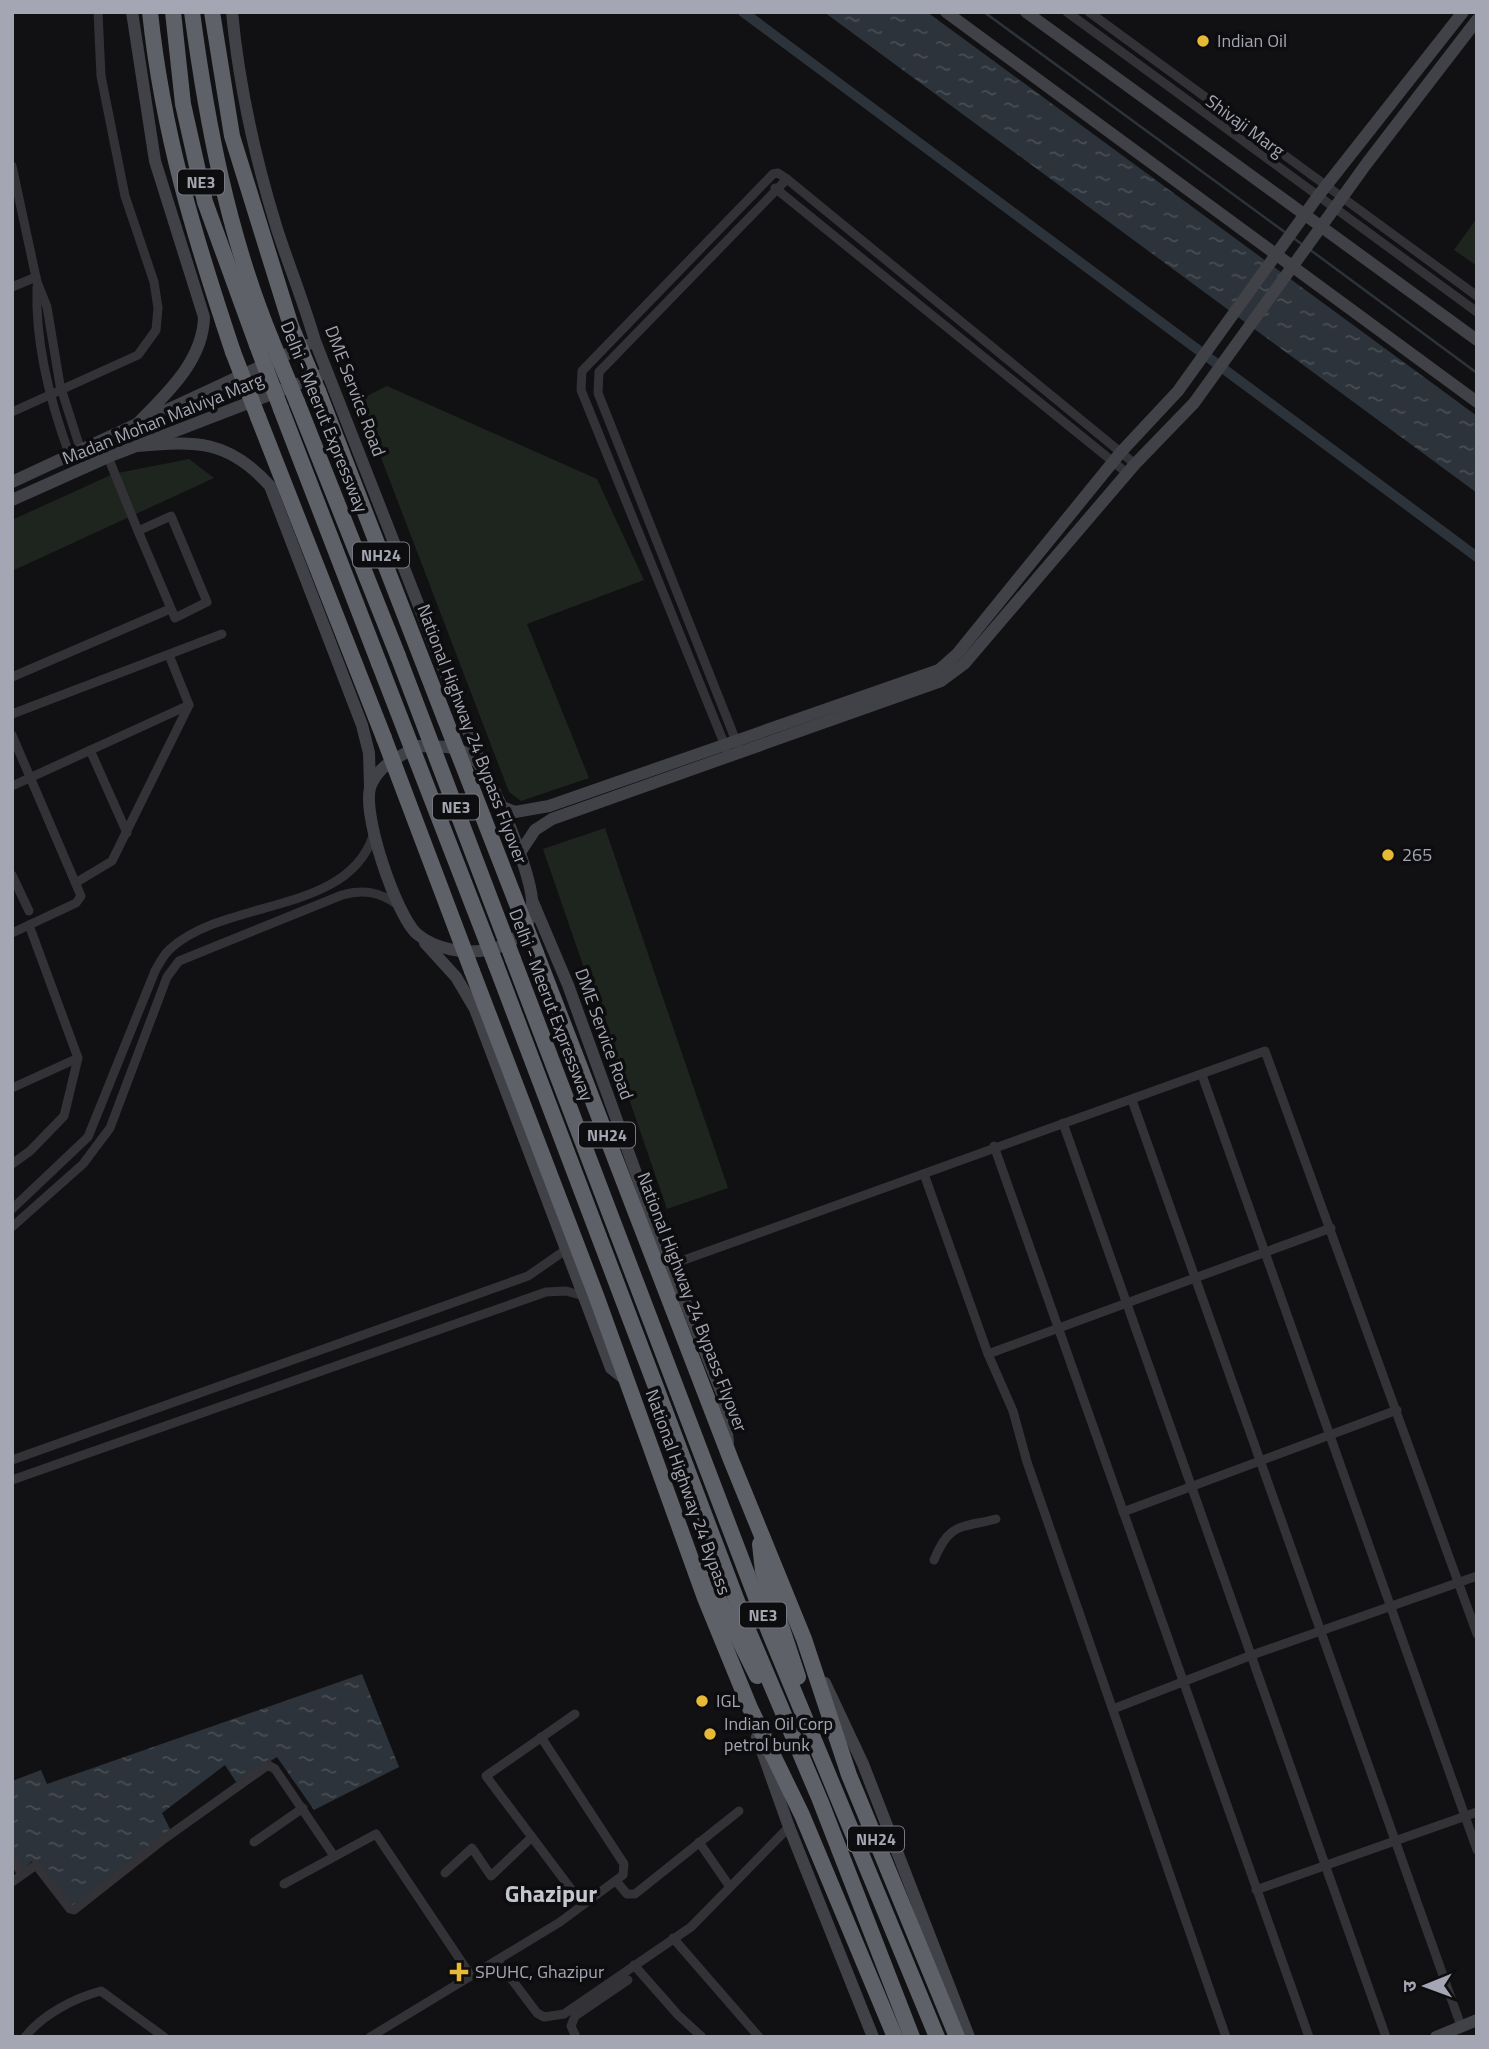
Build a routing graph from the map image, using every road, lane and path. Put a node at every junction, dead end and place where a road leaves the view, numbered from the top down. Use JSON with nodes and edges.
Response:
{"nodes":[{"id":1,"x":98,"y":12,"type":"edge"},
{"id":2,"x":132,"y":12,"type":"edge"},
{"id":3,"x":150,"y":12,"type":"edge"},
{"id":4,"x":173,"y":12,"type":"edge"},
{"id":5,"x":192,"y":12,"type":"edge"},
{"id":6,"x":232,"y":12,"type":"edge"},
{"id":7,"x":946,"y":12,"type":"edge"},
{"id":8,"x":1026,"y":12,"type":"edge"},
{"id":9,"x":1067,"y":12,"type":"edge"},
{"id":10,"x":1089,"y":12,"type":"edge"},
{"id":11,"x":1465,"y":12,"type":"edge"},
{"id":12,"x":212,"y":15,"type":"edge"},
{"id":13,"x":1477,"y":19,"type":"edge"},
{"id":14,"x":1148,"y":55,"type":"junction"},
{"id":15,"x":1141,"y":66,"type":"junction"},
{"id":16,"x":12,"y":166,"type":"edge"},
{"id":17,"x":787,"y":179,"type":"junction"},
{"id":18,"x":766,"y":181,"type":"junction"},
{"id":19,"x":1327,"y":185,"type":"junction"},
{"id":20,"x":777,"y":189,"type":"junction"},
{"id":21,"x":1318,"y":196,"type":"junction"},
{"id":22,"x":1338,"y":202,"type":"junction"},
{"id":23,"x":1304,"y":215,"type":"junction"},
{"id":24,"x":1317,"y":234,"type":"junction"},
{"id":25,"x":1277,"y":254,"type":"junction"},
{"id":26,"x":1294,"y":267,"type":"junction"},
{"id":27,"x":37,"y":280,"type":"junction"},
{"id":28,"x":12,"y":287,"type":"edge"},
{"id":29,"x":1477,"y":296,"type":"edge"},
{"id":30,"x":1477,"y":312,"type":"edge"},
{"id":31,"x":1477,"y":340,"type":"edge"},
{"id":32,"x":315,"y":341,"type":"junction"},
{"id":33,"x":264,"y":342,"type":"junction"},
{"id":34,"x":328,"y":372,"type":"junction"},
{"id":35,"x":63,"y":391,"type":"junction"},
{"id":36,"x":49,"y":398,"type":"junction"},
{"id":37,"x":1477,"y":402,"type":"edge"},
{"id":38,"x":12,"y":412,"type":"edge"},
{"id":39,"x":135,"y":426,"type":"junction"},
{"id":40,"x":137,"y":446,"type":"junction"},
{"id":41,"x":75,"y":453,"type":"junction"},
{"id":42,"x":108,"y":457,"type":"junction"},
{"id":43,"x":1117,"y":457,"type":"junction"},
{"id":44,"x":1131,"y":469,"type":"junction"},
{"id":45,"x":12,"y":482,"type":"edge"},
{"id":46,"x":12,"y":500,"type":"edge"},
{"id":47,"x":138,"y":530,"type":"junction"},
{"id":48,"x":170,"y":609,"type":"junction"},
{"id":49,"x":222,"y":634,"type":"dead end"},
{"id":50,"x":169,"y":655,"type":"junction"},
{"id":51,"x":12,"y":677,"type":"edge"},
{"id":52,"x":189,"y":705,"type":"junction"},
{"id":53,"x":12,"y":715,"type":"edge"},
{"id":54,"x":12,"y":736,"type":"edge"},
{"id":55,"x":733,"y":749,"type":"junction"},
{"id":56,"x":90,"y":750,"type":"junction"},
{"id":57,"x":484,"y":772,"type":"junction"},
{"id":58,"x":30,"y":777,"type":"junction"},
{"id":59,"x":12,"y":786,"type":"edge"},
{"id":60,"x":370,"y":786,"type":"junction"},
{"id":61,"x":500,"y":806,"type":"junction"},
{"id":62,"x":127,"y":833,"type":"junction"},
{"id":63,"x":373,"y":835,"type":"junction"},
{"id":64,"x":519,"y":854,"type":"junction"},
{"id":65,"x":12,"y":874,"type":"edge"},
{"id":66,"x":77,"y":882,"type":"junction"},
{"id":67,"x":532,"y":900,"type":"junction"},
{"id":68,"x":402,"y":908,"type":"junction"},
{"id":69,"x":29,"y":911,"type":"dead end"},
{"id":70,"x":29,"y":925,"type":"junction"},
{"id":71,"x":197,"y":932,"type":"junction"},
{"id":72,"x":12,"y":933,"type":"edge"},
{"id":73,"x":415,"y":933,"type":"junction"},
{"id":74,"x":209,"y":947,"type":"junction"},
{"id":75,"x":78,"y":1058,"type":"junction"},
{"id":76,"x":1202,"y":1075,"type":"junction"},
{"id":77,"x":12,"y":1088,"type":"edge"},
{"id":78,"x":1132,"y":1100,"type":"junction"},
{"id":79,"x":1063,"y":1122,"type":"junction"},
{"id":80,"x":994,"y":1146,"type":"junction"},
{"id":81,"x":12,"y":1164,"type":"edge"},
{"id":82,"x":924,"y":1174,"type":"junction"},
{"id":83,"x":12,"y":1209,"type":"edge"},
{"id":84,"x":12,"y":1227,"type":"edge"},
{"id":85,"x":1331,"y":1228,"type":"junction"},
{"id":86,"x":567,"y":1249,"type":"junction"},
{"id":87,"x":1265,"y":1252,"type":"junction"},
{"id":88,"x":670,"y":1265,"type":"junction"},
{"id":89,"x":1195,"y":1278,"type":"junction"},
{"id":90,"x":590,"y":1297,"type":"junction"},
{"id":91,"x":1127,"y":1303,"type":"junction"},
{"id":92,"x":1058,"y":1328,"type":"junction"},
{"id":93,"x":988,"y":1354,"type":"junction"},
{"id":94,"x":1397,"y":1410,"type":"junction"},
{"id":95,"x":1329,"y":1435,"type":"junction"},
{"id":96,"x":12,"y":1460,"type":"edge"},
{"id":97,"x":731,"y":1460,"type":"junction"},
{"id":98,"x":1260,"y":1460,"type":"junction"},
{"id":99,"x":12,"y":1480,"type":"edge"},
{"id":100,"x":1191,"y":1484,"type":"junction"},
{"id":101,"x":674,"y":1508,"type":"junction"},
{"id":102,"x":1123,"y":1512,"type":"junction"},
{"id":103,"x":756,"y":1517,"type":"junction"},
{"id":104,"x":996,"y":1519,"type":"dead end"},
{"id":105,"x":934,"y":1560,"type":"dead end"},
{"id":106,"x":1477,"y":1576,"type":"edge"},
{"id":107,"x":1458,"y":1582,"type":"junction"},
{"id":108,"x":1390,"y":1606,"type":"junction"},
{"id":109,"x":1321,"y":1631,"type":"junction"},
{"id":110,"x":1477,"y":1634,"type":"edge"},
{"id":111,"x":804,"y":1639,"type":"junction"},
{"id":112,"x":1252,"y":1655,"type":"junction"},
{"id":113,"x":1182,"y":1681,"type":"junction"},
{"id":114,"x":750,"y":1708,"type":"junction"},
{"id":115,"x":1113,"y":1709,"type":"junction"},
{"id":116,"x":575,"y":1714,"type":"dead end"},
{"id":117,"x":541,"y":1737,"type":"junction"},
{"id":118,"x":836,"y":1790,"type":"junction"},
{"id":119,"x":820,"y":1800,"type":"junction"},
{"id":120,"x":303,"y":1808,"type":"junction"},
{"id":121,"x":739,"y":1811,"type":"dead end"},
{"id":122,"x":1477,"y":1812,"type":"edge"},
{"id":123,"x":1465,"y":1816,"type":"junction"},
{"id":124,"x":789,"y":1827,"type":"junction"},
{"id":125,"x":532,"y":1837,"type":"junction"},
{"id":126,"x":1395,"y":1840,"type":"junction"},
{"id":127,"x":254,"y":1842,"type":"dead end"},
{"id":128,"x":699,"y":1842,"type":"junction"},
{"id":129,"x":1477,"y":1850,"type":"edge"},
{"id":130,"x":334,"y":1856,"type":"junction"},
{"id":131,"x":12,"y":1857,"type":"edge"},
{"id":132,"x":1326,"y":1865,"type":"junction"},
{"id":133,"x":21,"y":1873,"type":"junction"},
{"id":134,"x":445,"y":1873,"type":"dead end"},
{"id":135,"x":616,"y":1881,"type":"junction"},
{"id":136,"x":12,"y":1882,"type":"edge"},
{"id":137,"x":284,"y":1884,"type":"dead end"},
{"id":138,"x":730,"y":1887,"type":"junction"},
{"id":139,"x":1256,"y":1890,"type":"junction"},
{"id":140,"x":583,"y":1905,"type":"junction"},
{"id":141,"x":673,"y":1938,"type":"junction"},
{"id":142,"x":497,"y":1960,"type":"junction"},
{"id":143,"x":634,"y":1965,"type":"junction"},
{"id":144,"x":471,"y":1976,"type":"junction"},
{"id":145,"x":628,"y":1980,"type":"dead end"},
{"id":146,"x":1477,"y":2020,"type":"edge"},
{"id":147,"x":1461,"y":2026,"type":"junction"},
{"id":148,"x":25,"y":2037,"type":"edge"},
{"id":149,"x":163,"y":2037,"type":"edge"},
{"id":150,"x":370,"y":2037,"type":"edge"},
{"id":151,"x":576,"y":2037,"type":"edge"},
{"id":152,"x":702,"y":2037,"type":"edge"},
{"id":153,"x":759,"y":2037,"type":"edge"},
{"id":154,"x":873,"y":2037,"type":"edge"},
{"id":155,"x":895,"y":2037,"type":"edge"},
{"id":156,"x":912,"y":2037,"type":"edge"},
{"id":157,"x":937,"y":2037,"type":"edge"},
{"id":158,"x":957,"y":2037,"type":"edge"},
{"id":159,"x":969,"y":2037,"type":"edge"},
{"id":160,"x":1226,"y":2037,"type":"edge"},
{"id":161,"x":1309,"y":2037,"type":"edge"},
{"id":162,"x":1386,"y":2037,"type":"edge"},
{"id":163,"x":1436,"y":2037,"type":"edge"}],
"edges":[{"from":1,"to":35,"type":"street"},
{"from":2,"to":39,"type":"street"},
{"from":3,"to":90,"type":"highway","bridge":true},
{"from":4,"to":33,"type":"highway","name":"Delhi - Meerut Expressway","number":"NE3"},
{"from":5,"to":33,"type":"highway","name":"Delhi - Meerut Expressway","number":"NE3"},
{"from":6,"to":32,"type":"street","name":"DME Service Road"},
{"from":7,"to":25,"type":"street"},
{"from":8,"to":23,"type":"street"},
{"from":9,"to":15,"type":"street","name":"Shivaji Marg"},
{"from":10,"to":14,"type":"street","name":"Shivaji Marg"},
{"from":11,"to":13,"type":"street"},
{"from":11,"to":19,"type":"street"},
{"from":12,"to":97,"type":"highway","name":"National Highway 24 Bypass Flyover","number":"NH24","bridge":true},
{"from":13,"to":22,"type":"street"},
{"from":14,"to":15,"type":"street"},
{"from":14,"to":19,"type":"street","name":"Shivaji Marg"},
{"from":15,"to":21,"type":"street","name":"Shivaji Marg"},
{"from":16,"to":27,"type":"street"},
{"from":17,"to":18,"type":"street"},
{"from":17,"to":20,"type":"street"},
{"from":17,"to":43,"type":"street"},
{"from":18,"to":20,"type":"street"},
{"from":18,"to":55,"type":"street"},
{"from":19,"to":21,"type":"street"},
{"from":19,"to":22,"type":"street","name":"Shivaji Marg"},
{"from":20,"to":43,"type":"street"},
{"from":20,"to":55,"type":"street"},
{"from":21,"to":22,"type":"street","name":"Shivaji Marg"},
{"from":21,"to":23,"type":"street"},
{"from":22,"to":24,"type":"street"},
{"from":22,"to":29,"type":"street"},
{"from":22,"to":30,"type":"street"},
{"from":23,"to":24,"type":"street"},
{"from":23,"to":25,"type":"street"},
{"from":24,"to":26,"type":"street"},
{"from":24,"to":31,"type":"street"},
{"from":25,"to":26,"type":"street"},
{"from":25,"to":43,"type":"street"},
{"from":26,"to":37,"type":"street"},
{"from":26,"to":44,"type":"street"},
{"from":27,"to":28,"type":"street"},
{"from":27,"to":35,"type":"street"},
{"from":27,"to":36,"type":"street"},
{"from":32,"to":34,"type":"street","name":"DME Service Road"},
{"from":32,"to":39,"type":"street","name":"Madan Mohan Malviya Marg"},
{"from":33,"to":118,"type":"highway","name":"Delhi - Meerut Expressway","number":"NE3","bridge":true},
{"from":33,"to":119,"type":"highway","name":"Delhi - Meerut Expressway","number":"NE3","bridge":true},
{"from":34,"to":40,"type":"street","name":"Madan Mohan Malviya Marg"},
{"from":34,"to":57,"type":"street","name":"DME Service Road"},
{"from":35,"to":36,"type":"street"},
{"from":35,"to":41,"type":"street"},
{"from":36,"to":38,"type":"street"},
{"from":36,"to":41,"type":"street"},
{"from":39,"to":41,"type":"street","name":"Madan Mohan Malviya Marg"},
{"from":40,"to":42,"type":"street","name":"Madan Mohan Malviya Marg"},
{"from":40,"to":60,"type":"street"},
{"from":41,"to":45,"type":"street","name":"Madan Mohan Malviya Marg"},
{"from":42,"to":46,"type":"street","name":"Madan Mohan Malviya Marg"},
{"from":42,"to":47,"type":"street"},
{"from":43,"to":44,"type":"street"},
{"from":43,"to":55,"type":"street"},
{"from":44,"to":55,"type":"street"},
{"from":47,"to":48,"type":"street"},
{"from":47,"to":48,"type":"street"},
{"from":48,"to":51,"type":"street"},
{"from":49,"to":50,"type":"street"},
{"from":50,"to":52,"type":"street"},
{"from":50,"to":53,"type":"street"},
{"from":52,"to":56,"type":"street"},
{"from":52,"to":62,"type":"street"},
{"from":54,"to":58,"type":"street"},
{"from":55,"to":61,"type":"street"},
{"from":55,"to":64,"type":"street"},
{"from":56,"to":58,"type":"street"},
{"from":56,"to":62,"type":"street"},
{"from":57,"to":60,"type":"street"},
{"from":57,"to":61,"type":"street"},
{"from":58,"to":59,"type":"street"},
{"from":58,"to":66,"type":"street"},
{"from":60,"to":63,"type":"street"},
{"from":61,"to":64,"type":"street"},
{"from":62,"to":66,"type":"street"},
{"from":63,"to":68,"type":"street"},
{"from":63,"to":71,"type":"street"},
{"from":64,"to":67,"type":"street"},
{"from":65,"to":69,"type":"street"},
{"from":66,"to":70,"type":"street"},
{"from":67,"to":73,"type":"street"},
{"from":67,"to":88,"type":"street","name":"DME Service Road"},
{"from":68,"to":73,"type":"street"},
{"from":68,"to":74,"type":"street"},
{"from":70,"to":72,"type":"street"},
{"from":70,"to":75,"type":"street"},
{"from":71,"to":74,"type":"street"},
{"from":71,"to":83,"type":"street"},
{"from":73,"to":86,"type":"street"},
{"from":74,"to":84,"type":"street"},
{"from":75,"to":77,"type":"street"},
{"from":75,"to":81,"type":"street"},
{"from":76,"to":78,"type":"street"},
{"from":76,"to":85,"type":"street"},
{"from":76,"to":87,"type":"street"},
{"from":78,"to":79,"type":"street"},
{"from":78,"to":89,"type":"street"},
{"from":79,"to":80,"type":"street"},
{"from":79,"to":91,"type":"street"},
{"from":80,"to":82,"type":"street"},
{"from":80,"to":92,"type":"street"},
{"from":82,"to":88,"type":"street"},
{"from":82,"to":93,"type":"street"},
{"from":85,"to":87,"type":"street"},
{"from":85,"to":94,"type":"street"},
{"from":86,"to":90,"type":"street"},
{"from":86,"to":96,"type":"street"},
{"from":87,"to":89,"type":"street"},
{"from":87,"to":95,"type":"street"},
{"from":88,"to":97,"type":"street","name":"DME Service Road"},
{"from":89,"to":91,"type":"street"},
{"from":89,"to":98,"type":"street"},
{"from":90,"to":99,"type":"street"},
{"from":90,"to":101,"type":"highway","name":"National Highway 24 Bypass"},
{"from":91,"to":92,"type":"street"},
{"from":91,"to":100,"type":"street"},
{"from":92,"to":93,"type":"street"},
{"from":92,"to":102,"type":"street"},
{"from":93,"to":115,"type":"street"},
{"from":94,"to":95,"type":"street"},
{"from":94,"to":107,"type":"street"},
{"from":95,"to":98,"type":"street"},
{"from":95,"to":108,"type":"street"},
{"from":97,"to":103,"type":"highway","number":"NH24"},
{"from":98,"to":100,"type":"street"},
{"from":98,"to":109,"type":"street"},
{"from":100,"to":102,"type":"street"},
{"from":100,"to":112,"type":"street"},
{"from":101,"to":114,"type":"highway","name":"National Highway 24 Bypass"},
{"from":101,"to":119,"type":"highway"},
{"from":102,"to":113,"type":"street"},
{"from":103,"to":111,"type":"highway"},
{"from":103,"to":118,"type":"highway"},
{"from":104,"to":105,"type":"street"},
{"from":106,"to":107,"type":"street"},
{"from":107,"to":108,"type":"street"},
{"from":107,"to":110,"type":"street"},
{"from":108,"to":109,"type":"street"},
{"from":108,"to":123,"type":"street"},
{"from":109,"to":112,"type":"street"},
{"from":109,"to":126,"type":"street"},
{"from":111,"to":158,"type":"highway","number":"NH24"},
{"from":111,"to":159,"type":"street"},
{"from":112,"to":113,"type":"street"},
{"from":112,"to":132,"type":"street"},
{"from":113,"to":115,"type":"street"},
{"from":113,"to":139,"type":"street"},
{"from":114,"to":124,"type":"street"},
{"from":114,"to":155,"type":"highway","name":"National Highway 24 Bypass"},
{"from":115,"to":160,"type":"street"},
{"from":116,"to":117,"type":"street"},
{"from":117,"to":125,"type":"street"},
{"from":117,"to":135,"type":"street"},
{"from":118,"to":157,"type":"highway","name":"Delhi - Meerut Expressway","number":"NE3"},
{"from":119,"to":156,"type":"highway","name":"Delhi - Meerut Expressway","number":"NE3"},
{"from":120,"to":127,"type":"street"},
{"from":120,"to":130,"type":"street"},
{"from":120,"to":133,"type":"street"},
{"from":121,"to":128,"type":"street"},
{"from":122,"to":123,"type":"street"},
{"from":123,"to":126,"type":"street"},
{"from":123,"to":129,"type":"street"},
{"from":124,"to":138,"type":"street"},
{"from":124,"to":154,"type":"street"},
{"from":125,"to":134,"type":"street"},
{"from":125,"to":140,"type":"street"},
{"from":126,"to":132,"type":"street"},
{"from":126,"to":147,"type":"street"},
{"from":128,"to":135,"type":"street"},
{"from":128,"to":138,"type":"street"},
{"from":130,"to":137,"type":"street"},
{"from":130,"to":144,"type":"street"},
{"from":131,"to":133,"type":"street"},
{"from":132,"to":139,"type":"street"},
{"from":132,"to":162,"type":"street"},
{"from":133,"to":136,"type":"street"},
{"from":135,"to":140,"type":"street"},
{"from":138,"to":141,"type":"street"},
{"from":139,"to":161,"type":"street"},
{"from":140,"to":142,"type":"street"},
{"from":141,"to":143,"type":"street"},
{"from":141,"to":153,"type":"street"},
{"from":142,"to":143,"type":"street"},
{"from":142,"to":144,"type":"street"},
{"from":143,"to":152,"type":"street"},
{"from":144,"to":150,"type":"street"},
{"from":145,"to":151,"type":"street"},
{"from":146,"to":147,"type":"street"},
{"from":147,"to":163,"type":"street"},
{"from":148,"to":149,"type":"street"}]}
